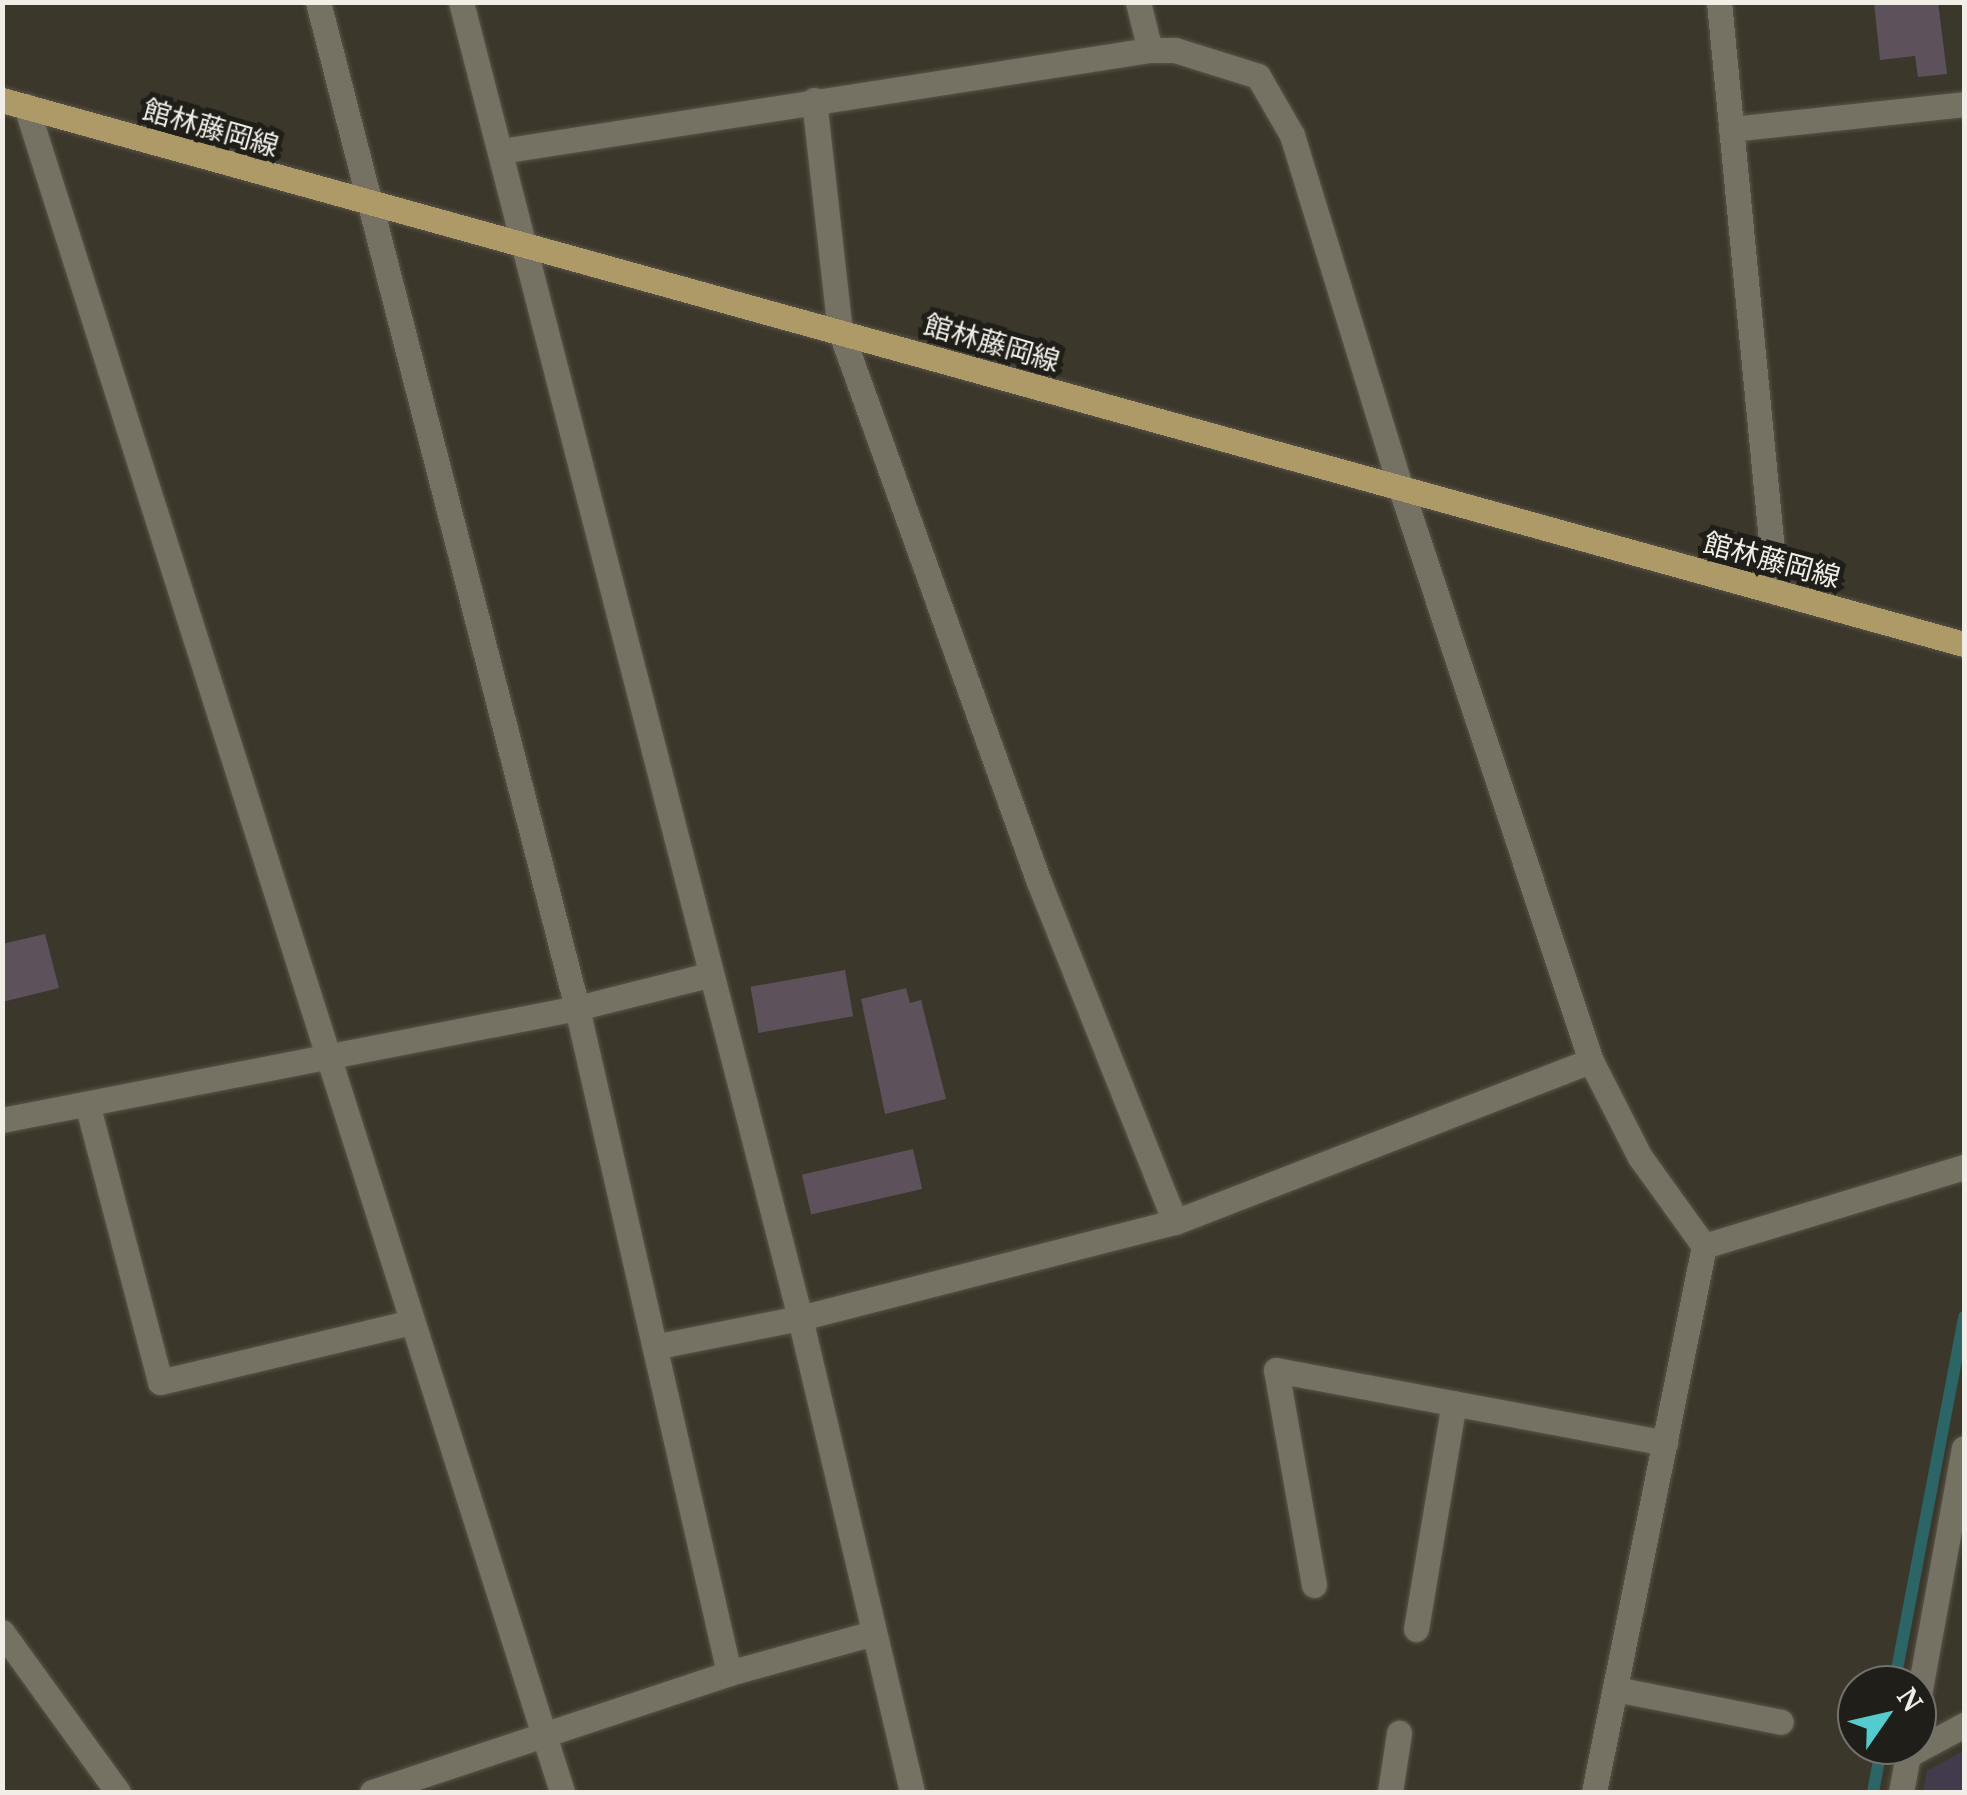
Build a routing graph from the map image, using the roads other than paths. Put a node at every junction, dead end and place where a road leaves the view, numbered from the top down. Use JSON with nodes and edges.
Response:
{"nodes":[{"id":1,"x":318,"y":2,"type":"edge"},
{"id":2,"x":461,"y":2,"type":"edge"},
{"id":3,"x":1138,"y":2,"type":"edge"},
{"id":4,"x":1719,"y":2,"type":"edge"},
{"id":5,"x":1150,"y":50,"type":"junction"},
{"id":6,"x":814,"y":100,"type":"junction"},
{"id":7,"x":14,"y":103,"type":"edge"},
{"id":8,"x":1964,"y":104,"type":"edge"},
{"id":9,"x":1731,"y":129,"type":"junction"},
{"id":10,"x":500,"y":151,"type":"junction"},
{"id":11,"x":372,"y":204,"type":"junction"},
{"id":12,"x":524,"y":243,"type":"junction"},
{"id":13,"x":840,"y":330,"type":"junction"},
{"id":14,"x":1402,"y":492,"type":"junction"},
{"id":15,"x":1776,"y":592,"type":"junction"},
{"id":16,"x":1964,"y":644,"type":"edge"},
{"id":17,"x":708,"y":975,"type":"junction"},
{"id":18,"x":577,"y":1008,"type":"junction"},
{"id":19,"x":328,"y":1057,"type":"junction"},
{"id":20,"x":1592,"y":1061,"type":"junction"},
{"id":21,"x":88,"y":1106,"type":"junction"},
{"id":22,"x":2,"y":1120,"type":"edge"},
{"id":23,"x":1964,"y":1167,"type":"edge"},
{"id":24,"x":1175,"y":1222,"type":"junction"},
{"id":25,"x":1704,"y":1246,"type":"junction"},
{"id":26,"x":800,"y":1318,"type":"junction"},
{"id":27,"x":410,"y":1322,"type":"junction"},
{"id":28,"x":658,"y":1346,"type":"junction"},
{"id":29,"x":1454,"y":1403,"type":"junction"},
{"id":30,"x":1665,"y":1443,"type":"junction"},
{"id":31,"x":1964,"y":1448,"type":"edge"},
{"id":32,"x":1314,"y":1585,"type":"dead end"},
{"id":33,"x":1416,"y":1629,"type":"dead end"},
{"id":34,"x":2,"y":1632,"type":"edge"},
{"id":35,"x":873,"y":1634,"type":"junction"},
{"id":36,"x":1924,"y":1665,"type":"edge"},
{"id":37,"x":729,"y":1673,"type":"junction"},
{"id":38,"x":1615,"y":1690,"type":"junction"},
{"id":39,"x":1781,"y":1722,"type":"dead end"},
{"id":40,"x":1964,"y":1726,"type":"edge"},
{"id":41,"x":1398,"y":1733,"type":"dead end"},
{"id":42,"x":544,"y":1735,"type":"junction"},
{"id":43,"x":1937,"y":1738,"type":"edge"},
{"id":44,"x":1906,"y":1765,"type":"edge"},
{"id":45,"x":118,"y":1792,"type":"edge"},
{"id":46,"x":372,"y":1792,"type":"edge"},
{"id":47,"x":562,"y":1792,"type":"edge"},
{"id":48,"x":912,"y":1792,"type":"edge"},
{"id":49,"x":1390,"y":1792,"type":"edge"},
{"id":50,"x":1594,"y":1792,"type":"edge"},
{"id":51,"x":1902,"y":1792,"type":"edge"}],
"edges":[{"from":1,"to":11,"type":"street"},
{"from":2,"to":10,"type":"street"},
{"from":3,"to":5,"type":"street"},
{"from":4,"to":9,"type":"street"},
{"from":5,"to":6,"type":"street"},
{"from":5,"to":14,"type":"street"},
{"from":6,"to":10,"type":"street"},
{"from":6,"to":13,"type":"street"},
{"from":7,"to":11,"type":"main road","name":"館林藤岡線"},
{"from":7,"to":19,"type":"street"},
{"from":8,"to":9,"type":"street"},
{"from":9,"to":15,"type":"street"},
{"from":10,"to":12,"type":"street"},
{"from":11,"to":12,"type":"main road","name":"館林藤岡線"},
{"from":11,"to":18,"type":"street"},
{"from":12,"to":13,"type":"main road","name":"館林藤岡線"},
{"from":12,"to":17,"type":"street"},
{"from":13,"to":14,"type":"main road","name":"館林藤岡線"},
{"from":13,"to":24,"type":"street"},
{"from":14,"to":15,"type":"main road","name":"館林藤岡線"},
{"from":14,"to":20,"type":"street"},
{"from":15,"to":16,"type":"main road","name":"館林藤岡線"},
{"from":17,"to":18,"type":"street"},
{"from":17,"to":26,"type":"street"},
{"from":18,"to":19,"type":"street"},
{"from":18,"to":28,"type":"street"},
{"from":19,"to":21,"type":"street"},
{"from":19,"to":27,"type":"street"},
{"from":20,"to":24,"type":"street"},
{"from":20,"to":25,"type":"street"},
{"from":21,"to":22,"type":"street"},
{"from":21,"to":27,"type":"street"},
{"from":23,"to":25,"type":"street"},
{"from":24,"to":26,"type":"street"},
{"from":25,"to":30,"type":"street"},
{"from":26,"to":28,"type":"street"},
{"from":26,"to":35,"type":"street"},
{"from":27,"to":42,"type":"street"},
{"from":28,"to":37,"type":"street"},
{"from":29,"to":30,"type":"street"},
{"from":29,"to":32,"type":"street"},
{"from":29,"to":33,"type":"street"},
{"from":30,"to":38,"type":"street"},
{"from":31,"to":36,"type":"street"},
{"from":34,"to":45,"type":"street"},
{"from":35,"to":37,"type":"street"},
{"from":35,"to":48,"type":"street"},
{"from":37,"to":42,"type":"street"},
{"from":38,"to":39,"type":"street"},
{"from":38,"to":50,"type":"street"},
{"from":40,"to":43,"type":"street"},
{"from":41,"to":49,"type":"street"},
{"from":42,"to":46,"type":"street"},
{"from":42,"to":47,"type":"street"},
{"from":44,"to":51,"type":"street"}]}
